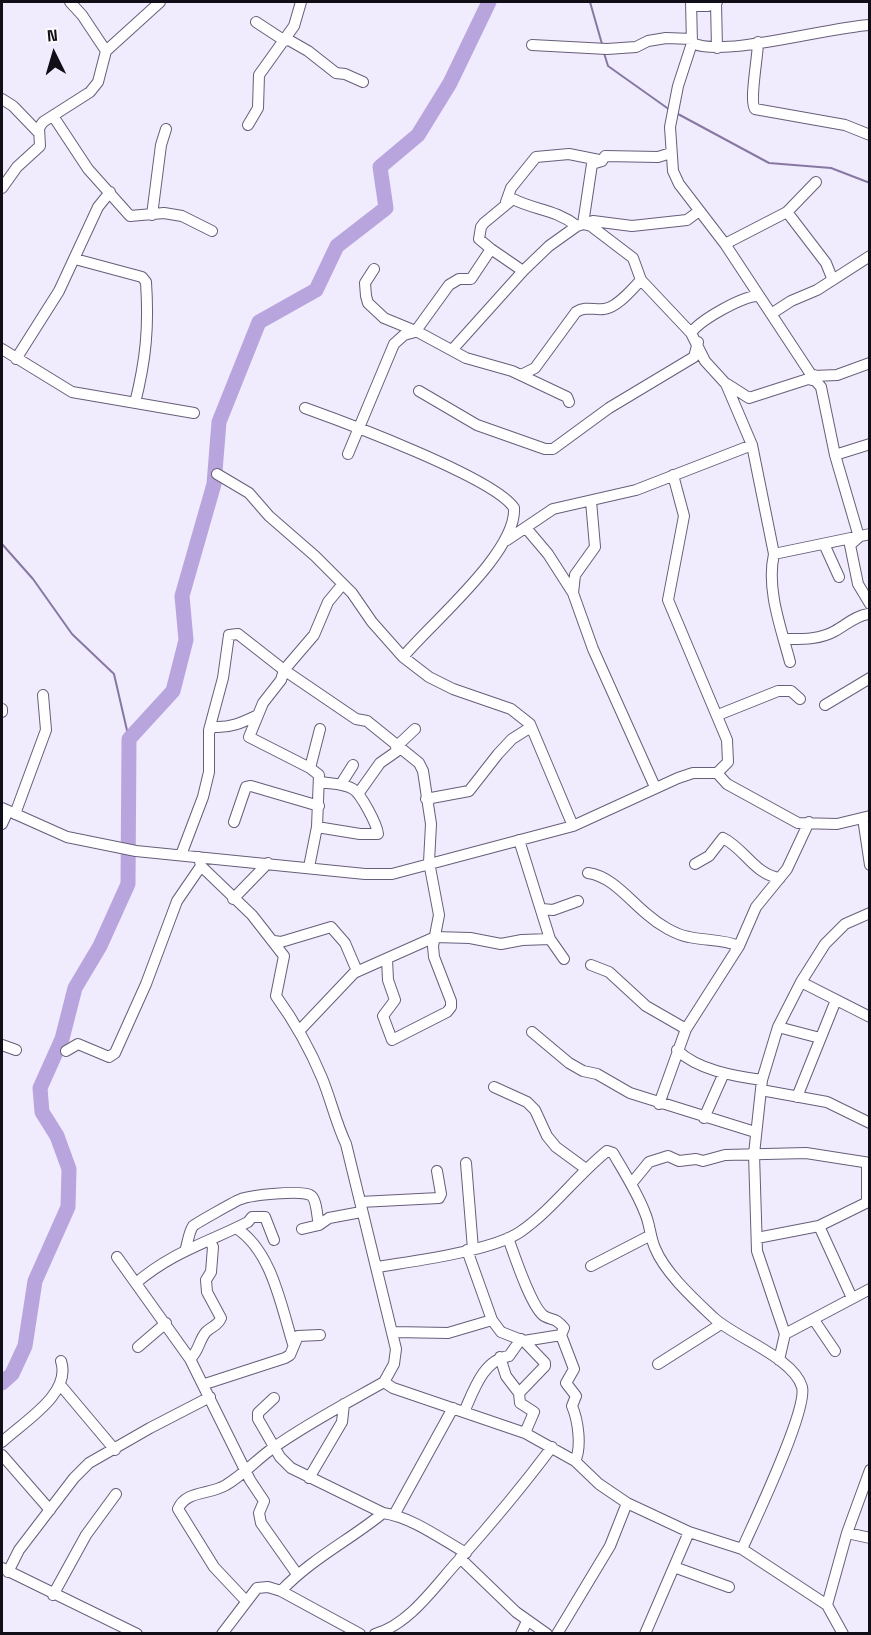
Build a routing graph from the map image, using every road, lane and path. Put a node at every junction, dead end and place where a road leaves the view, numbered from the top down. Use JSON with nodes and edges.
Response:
{"nodes":[{"id":1,"x":70,"y":2,"type":"edge"},
{"id":2,"x":160,"y":2,"type":"edge"},
{"id":3,"x":301,"y":2,"type":"edge"},
{"id":4,"x":716,"y":2,"type":"edge"},
{"id":5,"x":691,"y":4,"type":"edge"},
{"id":6,"x":256,"y":22,"type":"dead end"},
{"id":7,"x":870,"y":26,"type":"edge"},
{"id":8,"x":286,"y":40,"type":"junction"},
{"id":9,"x":692,"y":41,"type":"junction"},
{"id":10,"x":758,"y":42,"type":"junction"},
{"id":11,"x":532,"y":45,"type":"dead end"},
{"id":12,"x":717,"y":48,"type":"junction"},
{"id":13,"x":106,"y":51,"type":"junction"},
{"id":14,"x":363,"y":82,"type":"dead end"},
{"id":15,"x":2,"y":99,"type":"edge"},
{"id":16,"x":53,"y":116,"type":"junction"},
{"id":17,"x":248,"y":125,"type":"dead end"},
{"id":18,"x":166,"y":129,"type":"dead end"},
{"id":19,"x":39,"y":133,"type":"junction"},
{"id":20,"x":870,"y":135,"type":"edge"},
{"id":21,"x":671,"y":153,"type":"junction"},
{"id":22,"x":602,"y":160,"type":"junction"},
{"id":23,"x":3,"y":181,"type":"edge"},
{"id":24,"x":816,"y":182,"type":"dead end"},
{"id":25,"x":110,"y":192,"type":"junction"},
{"id":26,"x":506,"y":202,"type":"junction"},
{"id":27,"x":699,"y":211,"type":"junction"},
{"id":28,"x":787,"y":212,"type":"junction"},
{"id":29,"x":152,"y":215,"type":"junction"},
{"id":30,"x":580,"y":225,"type":"junction"},
{"id":31,"x":212,"y":231,"type":"dead end"},
{"id":32,"x":725,"y":244,"type":"junction"},
{"id":33,"x":491,"y":249,"type":"junction"},
{"id":34,"x":870,"y":256,"type":"edge"},
{"id":35,"x":75,"y":259,"type":"junction"},
{"id":36,"x":374,"y":269,"type":"dead end"},
{"id":37,"x":523,"y":271,"type":"junction"},
{"id":38,"x":832,"y":278,"type":"junction"},
{"id":39,"x":642,"y":280,"type":"junction"},
{"id":40,"x":759,"y":296,"type":"junction"},
{"id":41,"x":771,"y":314,"type":"junction"},
{"id":42,"x":416,"y":332,"type":"junction"},
{"id":43,"x":695,"y":337,"type":"junction"},
{"id":44,"x":2,"y":349,"type":"edge"},
{"id":45,"x":452,"y":350,"type":"junction"},
{"id":46,"x":16,"y":359,"type":"junction"},
{"id":47,"x":870,"y":363,"type":"edge"},
{"id":48,"x":521,"y":375,"type":"junction"},
{"id":49,"x":812,"y":377,"type":"junction"},
{"id":50,"x":726,"y":384,"type":"junction"},
{"id":51,"x":419,"y":391,"type":"dead end"},
{"id":52,"x":569,"y":402,"type":"dead end"},
{"id":53,"x":135,"y":403,"type":"junction"},
{"id":54,"x":305,"y":408,"type":"dead end"},
{"id":55,"x":195,"y":412,"type":"dead end"},
{"id":56,"x":361,"y":428,"type":"junction"},
{"id":57,"x":870,"y":444,"type":"edge"},
{"id":58,"x":752,"y":445,"type":"junction"},
{"id":59,"x":348,"y":454,"type":"dead end"},
{"id":60,"x":835,"y":455,"type":"junction"},
{"id":61,"x":217,"y":474,"type":"dead end"},
{"id":62,"x":673,"y":475,"type":"junction"},
{"id":63,"x":591,"y":501,"type":"junction"},
{"id":64,"x":526,"y":528,"type":"junction"},
{"id":65,"x":864,"y":535,"type":"edge"},
{"id":66,"x":507,"y":540,"type":"junction"},
{"id":67,"x":824,"y":544,"type":"junction"},
{"id":68,"x":774,"y":554,"type":"junction"},
{"id":69,"x":839,"y":577,"type":"dead end"},
{"id":70,"x":342,"y":585,"type":"junction"},
{"id":71,"x":573,"y":593,"type":"junction"},
{"id":72,"x":869,"y":611,"type":"edge"},
{"id":73,"x":784,"y":639,"type":"junction"},
{"id":74,"x":403,"y":657,"type":"junction"},
{"id":75,"x":790,"y":662,"type":"dead end"},
{"id":76,"x":284,"y":670,"type":"junction"},
{"id":77,"x":870,"y":678,"type":"edge"},
{"id":78,"x":43,"y":695,"type":"dead end"},
{"id":79,"x":800,"y":699,"type":"dead end"},
{"id":80,"x":825,"y":705,"type":"dead end"},
{"id":81,"x":718,"y":715,"type":"junction"},
{"id":82,"x":256,"y":716,"type":"junction"},
{"id":83,"x":531,"y":727,"type":"junction"},
{"id":84,"x":320,"y":729,"type":"dead end"},
{"id":85,"x":416,"y":729,"type":"dead end"},
{"id":86,"x":209,"y":730,"type":"junction"},
{"id":87,"x":398,"y":748,"type":"junction"},
{"id":88,"x":353,"y":765,"type":"dead end"},
{"id":89,"x":310,"y":768,"type":"junction"},
{"id":90,"x":717,"y":773,"type":"junction"},
{"id":91,"x":320,"y":782,"type":"junction"},
{"id":92,"x":341,"y":784,"type":"junction"},
{"id":93,"x":655,"y":787,"type":"junction"},
{"id":94,"x":358,"y":794,"type":"junction"},
{"id":95,"x":426,"y":799,"type":"junction"},
{"id":96,"x":319,"y":807,"type":"junction"},
{"id":97,"x":8,"y":811,"type":"edge"},
{"id":98,"x":866,"y":817,"type":"edge"},
{"id":99,"x":234,"y":822,"type":"dead end"},
{"id":100,"x":809,"y":822,"type":"junction"},
{"id":101,"x":2,"y":825,"type":"edge"},
{"id":102,"x":573,"y":826,"type":"junction"},
{"id":103,"x":317,"y":827,"type":"junction"},
{"id":104,"x":519,"y":840,"type":"junction"},
{"id":105,"x":181,"y":855,"type":"junction"},
{"id":106,"x":200,"y":861,"type":"junction"},
{"id":107,"x":429,"y":862,"type":"junction"},
{"id":108,"x":268,"y":863,"type":"junction"},
{"id":109,"x":695,"y":864,"type":"dead end"},
{"id":110,"x":870,"y":865,"type":"edge"},
{"id":111,"x":309,"y":867,"type":"junction"},
{"id":112,"x":588,"y":873,"type":"dead end"},
{"id":113,"x":780,"y":878,"type":"junction"},
{"id":114,"x":233,"y":899,"type":"junction"},
{"id":115,"x":578,"y":901,"type":"dead end"},
{"id":116,"x":543,"y":909,"type":"junction"},
{"id":117,"x":870,"y":913,"type":"edge"},
{"id":118,"x":435,"y":937,"type":"junction"},
{"id":119,"x":550,"y":939,"type":"junction"},
{"id":120,"x":274,"y":941,"type":"junction"},
{"id":121,"x":739,"y":946,"type":"junction"},
{"id":122,"x":387,"y":959,"type":"junction"},
{"id":123,"x":564,"y":959,"type":"dead end"},
{"id":124,"x":591,"y":965,"type":"dead end"},
{"id":125,"x":357,"y":971,"type":"junction"},
{"id":126,"x":801,"y":982,"type":"junction"},
{"id":127,"x":836,"y":1000,"type":"junction"},
{"id":128,"x":870,"y":1017,"type":"edge"},
{"id":129,"x":778,"y":1027,"type":"junction"},
{"id":130,"x":686,"y":1029,"type":"junction"},
{"id":131,"x":299,"y":1031,"type":"junction"},
{"id":132,"x":532,"y":1032,"type":"dead end"},
{"id":133,"x":820,"y":1038,"type":"junction"},
{"id":134,"x":2,"y":1045,"type":"edge"},
{"id":135,"x":16,"y":1050,"type":"dead end"},
{"id":136,"x":677,"y":1050,"type":"junction"},
{"id":137,"x":66,"y":1051,"type":"dead end"},
{"id":138,"x":724,"y":1073,"type":"junction"},
{"id":139,"x":762,"y":1085,"type":"junction"},
{"id":140,"x":494,"y":1087,"type":"dead end"},
{"id":141,"x":797,"y":1097,"type":"junction"},
{"id":142,"x":659,"y":1104,"type":"junction"},
{"id":143,"x":704,"y":1118,"type":"junction"},
{"id":144,"x":870,"y":1123,"type":"edge"},
{"id":145,"x":755,"y":1132,"type":"junction"},
{"id":146,"x":754,"y":1154,"type":"junction"},
{"id":147,"x":466,"y":1162,"type":"dead end"},
{"id":148,"x":868,"y":1163,"type":"edge"},
{"id":149,"x":586,"y":1169,"type":"junction"},
{"id":150,"x":437,"y":1171,"type":"dead end"},
{"id":151,"x":632,"y":1184,"type":"junction"},
{"id":152,"x":868,"y":1201,"type":"edge"},
{"id":153,"x":361,"y":1207,"type":"junction"},
{"id":154,"x":319,"y":1226,"type":"junction"},
{"id":155,"x":819,"y":1226,"type":"junction"},
{"id":156,"x":236,"y":1228,"type":"junction"},
{"id":157,"x":302,"y":1229,"type":"dead end"},
{"id":158,"x":651,"y":1235,"type":"junction"},
{"id":159,"x":508,"y":1238,"type":"junction"},
{"id":160,"x":757,"y":1238,"type":"junction"},
{"id":161,"x":274,"y":1240,"type":"dead end"},
{"id":162,"x":210,"y":1241,"type":"junction"},
{"id":163,"x":186,"y":1248,"type":"junction"},
{"id":164,"x":470,"y":1250,"type":"junction"},
{"id":165,"x":117,"y":1257,"type":"dead end"},
{"id":166,"x":591,"y":1266,"type":"dead end"},
{"id":167,"x":378,"y":1267,"type":"junction"},
{"id":168,"x":136,"y":1283,"type":"junction"},
{"id":169,"x":870,"y":1289,"type":"edge"},
{"id":170,"x":852,"y":1298,"type":"junction"},
{"id":171,"x":492,"y":1320,"type":"junction"},
{"id":172,"x":814,"y":1320,"type":"junction"},
{"id":173,"x":166,"y":1323,"type":"junction"},
{"id":174,"x":721,"y":1324,"type":"junction"},
{"id":175,"x":394,"y":1332,"type":"junction"},
{"id":176,"x":785,"y":1334,"type":"junction"},
{"id":177,"x":320,"y":1335,"type":"dead end"},
{"id":178,"x":561,"y":1335,"type":"junction"},
{"id":179,"x":522,"y":1340,"type":"junction"},
{"id":180,"x":293,"y":1344,"type":"junction"},
{"id":181,"x":138,"y":1347,"type":"dead end"},
{"id":182,"x":835,"y":1351,"type":"dead end"},
{"id":183,"x":500,"y":1357,"type":"junction"},
{"id":184,"x":190,"y":1359,"type":"junction"},
{"id":185,"x":779,"y":1360,"type":"junction"},
{"id":186,"x":61,"y":1361,"type":"dead end"},
{"id":187,"x":658,"y":1364,"type":"dead end"},
{"id":188,"x":384,"y":1382,"type":"junction"},
{"id":189,"x":205,"y":1384,"type":"junction"},
{"id":190,"x":59,"y":1387,"type":"junction"},
{"id":191,"x":519,"y":1393,"type":"junction"},
{"id":192,"x":210,"y":1397,"type":"junction"},
{"id":193,"x":274,"y":1398,"type":"dead end"},
{"id":194,"x":344,"y":1404,"type":"junction"},
{"id":195,"x":453,"y":1408,"type":"junction"},
{"id":196,"x":464,"y":1412,"type":"junction"},
{"id":197,"x":525,"y":1433,"type":"junction"},
{"id":198,"x":2,"y":1442,"type":"edge"},
{"id":199,"x":274,"y":1447,"type":"junction"},
{"id":200,"x":552,"y":1447,"type":"junction"},
{"id":201,"x":115,"y":1450,"type":"junction"},
{"id":202,"x":2,"y":1455,"type":"edge"},
{"id":203,"x":575,"y":1461,"type":"junction"},
{"id":204,"x":870,"y":1470,"type":"edge"},
{"id":205,"x":247,"y":1472,"type":"junction"},
{"id":206,"x":309,"y":1478,"type":"junction"},
{"id":207,"x":117,"y":1494,"type":"dead end"},
{"id":208,"x":627,"y":1503,"type":"junction"},
{"id":209,"x":50,"y":1510,"type":"junction"},
{"id":210,"x":388,"y":1514,"type":"junction"},
{"id":211,"x":689,"y":1532,"type":"junction"},
{"id":212,"x":847,"y":1533,"type":"junction"},
{"id":213,"x":870,"y":1538,"type":"edge"},
{"id":214,"x":742,"y":1549,"type":"junction"},
{"id":215,"x":463,"y":1556,"type":"junction"},
{"id":216,"x":674,"y":1567,"type":"junction"},
{"id":217,"x":5,"y":1570,"type":"edge"},
{"id":218,"x":297,"y":1574,"type":"junction"},
{"id":219,"x":729,"y":1587,"type":"dead end"},
{"id":220,"x":281,"y":1591,"type":"junction"},
{"id":221,"x":53,"y":1594,"type":"junction"},
{"id":222,"x":246,"y":1601,"type":"junction"},
{"id":223,"x":827,"y":1605,"type":"junction"},
{"id":224,"x":526,"y":1621,"type":"junction"},
{"id":225,"x":392,"y":1626,"type":"junction"},
{"id":226,"x":839,"y":1632,"type":"edge"},
{"id":227,"x":137,"y":1634,"type":"edge"},
{"id":228,"x":222,"y":1634,"type":"edge"},
{"id":229,"x":360,"y":1634,"type":"edge"},
{"id":230,"x":375,"y":1634,"type":"edge"},
{"id":231,"x":401,"y":1634,"type":"edge"},
{"id":232,"x":521,"y":1634,"type":"edge"},
{"id":233,"x":547,"y":1634,"type":"edge"},
{"id":234,"x":557,"y":1634,"type":"edge"},
{"id":235,"x":645,"y":1634,"type":"edge"}],
"edges":[{"from":1,"to":13,"type":"street"},
{"from":2,"to":13,"type":"street"},
{"from":3,"to":8,"type":"street"},
{"from":4,"to":5,"type":"street"},
{"from":4,"to":12,"type":"street"},
{"from":5,"to":9,"type":"street"},
{"from":6,"to":8,"type":"street"},
{"from":7,"to":10,"type":"street"},
{"from":8,"to":14,"type":"street"},
{"from":8,"to":17,"type":"street"},
{"from":9,"to":11,"type":"street"},
{"from":9,"to":12,"type":"street"},
{"from":9,"to":21,"type":"street"},
{"from":10,"to":12,"type":"street"},
{"from":10,"to":20,"type":"street"},
{"from":13,"to":16,"type":"street"},
{"from":15,"to":19,"type":"street"},
{"from":16,"to":19,"type":"street"},
{"from":16,"to":25,"type":"street"},
{"from":18,"to":29,"type":"street"},
{"from":19,"to":23,"type":"street"},
{"from":21,"to":22,"type":"street"},
{"from":21,"to":27,"type":"street"},
{"from":22,"to":26,"type":"street"},
{"from":22,"to":30,"type":"street"},
{"from":24,"to":28,"type":"street"},
{"from":25,"to":29,"type":"street"},
{"from":25,"to":35,"type":"street"},
{"from":26,"to":30,"type":"street"},
{"from":26,"to":33,"type":"street"},
{"from":27,"to":30,"type":"street"},
{"from":27,"to":32,"type":"street"},
{"from":28,"to":32,"type":"street"},
{"from":28,"to":38,"type":"street"},
{"from":29,"to":31,"type":"street"},
{"from":30,"to":37,"type":"street"},
{"from":30,"to":39,"type":"street"},
{"from":32,"to":40,"type":"street"},
{"from":33,"to":37,"type":"street"},
{"from":33,"to":42,"type":"street"},
{"from":34,"to":38,"type":"street"},
{"from":35,"to":46,"type":"street"},
{"from":35,"to":53,"type":"street"},
{"from":36,"to":42,"type":"street"},
{"from":37,"to":45,"type":"street"},
{"from":38,"to":41,"type":"street"},
{"from":39,"to":43,"type":"street"},
{"from":39,"to":48,"type":"street"},
{"from":40,"to":41,"type":"street"},
{"from":40,"to":43,"type":"street"},
{"from":41,"to":49,"type":"street"},
{"from":42,"to":45,"type":"street"},
{"from":42,"to":56,"type":"street"},
{"from":43,"to":50,"type":"street"},
{"from":43,"to":51,"type":"street"},
{"from":44,"to":46,"type":"street"},
{"from":45,"to":48,"type":"street"},
{"from":46,"to":53,"type":"street"},
{"from":47,"to":49,"type":"street"},
{"from":48,"to":52,"type":"street"},
{"from":49,"to":50,"type":"street"},
{"from":49,"to":60,"type":"street"},
{"from":50,"to":58,"type":"street"},
{"from":53,"to":55,"type":"street"},
{"from":54,"to":56,"type":"street"},
{"from":56,"to":59,"type":"street"},
{"from":56,"to":66,"type":"street"},
{"from":57,"to":60,"type":"street"},
{"from":58,"to":62,"type":"street"},
{"from":58,"to":68,"type":"street"},
{"from":60,"to":65,"type":"street"},
{"from":61,"to":70,"type":"street"},
{"from":62,"to":63,"type":"street"},
{"from":62,"to":81,"type":"street"},
{"from":63,"to":64,"type":"street"},
{"from":63,"to":71,"type":"street"},
{"from":64,"to":66,"type":"street"},
{"from":64,"to":71,"type":"street"},
{"from":65,"to":67,"type":"street"},
{"from":65,"to":72,"type":"street"},
{"from":66,"to":74,"type":"street"},
{"from":67,"to":68,"type":"street"},
{"from":67,"to":69,"type":"street"},
{"from":68,"to":73,"type":"street"},
{"from":70,"to":74,"type":"street"},
{"from":70,"to":76,"type":"street"},
{"from":71,"to":93,"type":"street"},
{"from":72,"to":73,"type":"street"},
{"from":73,"to":75,"type":"street"},
{"from":74,"to":83,"type":"street"},
{"from":76,"to":82,"type":"street"},
{"from":76,"to":86,"type":"street"},
{"from":76,"to":87,"type":"street"},
{"from":77,"to":80,"type":"street"},
{"from":78,"to":97,"type":"street"},
{"from":79,"to":81,"type":"street"},
{"from":81,"to":90,"type":"street"},
{"from":82,"to":86,"type":"street"},
{"from":82,"to":89,"type":"street"},
{"from":83,"to":95,"type":"street"},
{"from":83,"to":102,"type":"street"},
{"from":84,"to":89,"type":"street"},
{"from":85,"to":87,"type":"street"},
{"from":86,"to":105,"type":"street"},
{"from":87,"to":94,"type":"street"},
{"from":87,"to":95,"type":"street"},
{"from":88,"to":92,"type":"street"},
{"from":89,"to":91,"type":"street"},
{"from":90,"to":93,"type":"street"},
{"from":90,"to":100,"type":"street"},
{"from":91,"to":92,"type":"street"},
{"from":91,"to":96,"type":"street"},
{"from":92,"to":94,"type":"street"},
{"from":93,"to":102,"type":"street"},
{"from":94,"to":103,"type":"street"},
{"from":95,"to":107,"type":"street"},
{"from":96,"to":99,"type":"street"},
{"from":96,"to":103,"type":"street"},
{"from":97,"to":101,"type":"street"},
{"from":97,"to":105,"type":"street"},
{"from":98,"to":100,"type":"street"},
{"from":98,"to":110,"type":"street"},
{"from":100,"to":113,"type":"street"},
{"from":102,"to":104,"type":"street"},
{"from":103,"to":111,"type":"street"},
{"from":104,"to":107,"type":"street"},
{"from":104,"to":116,"type":"street"},
{"from":105,"to":106,"type":"street"},
{"from":106,"to":108,"type":"street"},
{"from":106,"to":114,"type":"street"},
{"from":106,"to":137,"type":"street"},
{"from":107,"to":111,"type":"street"},
{"from":107,"to":118,"type":"street"},
{"from":108,"to":111,"type":"street"},
{"from":108,"to":114,"type":"street"},
{"from":109,"to":113,"type":"street"},
{"from":112,"to":121,"type":"street"},
{"from":113,"to":121,"type":"street"},
{"from":114,"to":120,"type":"street"},
{"from":115,"to":116,"type":"street"},
{"from":116,"to":119,"type":"street"},
{"from":117,"to":126,"type":"street"},
{"from":118,"to":119,"type":"street"},
{"from":118,"to":122,"type":"street"},
{"from":118,"to":122,"type":"street"},
{"from":119,"to":123,"type":"street"},
{"from":120,"to":125,"type":"street"},
{"from":120,"to":131,"type":"street"},
{"from":121,"to":130,"type":"street"},
{"from":122,"to":125,"type":"street"},
{"from":124,"to":130,"type":"street"},
{"from":125,"to":131,"type":"street"},
{"from":126,"to":127,"type":"street"},
{"from":126,"to":129,"type":"street"},
{"from":127,"to":128,"type":"street"},
{"from":127,"to":133,"type":"street"},
{"from":129,"to":133,"type":"street"},
{"from":129,"to":139,"type":"street"},
{"from":130,"to":136,"type":"street"},
{"from":131,"to":153,"type":"street"},
{"from":132,"to":142,"type":"street"},
{"from":133,"to":141,"type":"street"},
{"from":134,"to":135,"type":"street"},
{"from":136,"to":138,"type":"street"},
{"from":136,"to":142,"type":"street"},
{"from":138,"to":139,"type":"street"},
{"from":138,"to":143,"type":"street"},
{"from":139,"to":141,"type":"street"},
{"from":139,"to":145,"type":"street"},
{"from":140,"to":149,"type":"street"},
{"from":141,"to":144,"type":"street"},
{"from":142,"to":143,"type":"street"},
{"from":143,"to":145,"type":"street"},
{"from":145,"to":146,"type":"street"},
{"from":146,"to":148,"type":"street"},
{"from":146,"to":151,"type":"street"},
{"from":146,"to":160,"type":"street"},
{"from":147,"to":164,"type":"street"},
{"from":148,"to":152,"type":"street"},
{"from":149,"to":151,"type":"street"},
{"from":149,"to":159,"type":"street"},
{"from":150,"to":153,"type":"street"},
{"from":151,"to":158,"type":"street"},
{"from":152,"to":155,"type":"street"},
{"from":153,"to":154,"type":"street"},
{"from":153,"to":167,"type":"street"},
{"from":154,"to":157,"type":"street"},
{"from":154,"to":163,"type":"street"},
{"from":155,"to":160,"type":"street"},
{"from":155,"to":170,"type":"street"},
{"from":156,"to":161,"type":"street"},
{"from":156,"to":162,"type":"street"},
{"from":156,"to":180,"type":"street"},
{"from":158,"to":166,"type":"street"},
{"from":158,"to":174,"type":"street"},
{"from":159,"to":164,"type":"street"},
{"from":159,"to":178,"type":"street"},
{"from":160,"to":176,"type":"street"},
{"from":162,"to":163,"type":"street"},
{"from":162,"to":184,"type":"street"},
{"from":163,"to":168,"type":"street"},
{"from":164,"to":167,"type":"street"},
{"from":164,"to":171,"type":"street"},
{"from":165,"to":168,"type":"street"},
{"from":167,"to":175,"type":"street"},
{"from":168,"to":173,"type":"street"},
{"from":169,"to":170,"type":"street"},
{"from":170,"to":172,"type":"street"},
{"from":171,"to":175,"type":"street"},
{"from":171,"to":179,"type":"street"},
{"from":172,"to":176,"type":"street"},
{"from":172,"to":182,"type":"street"},
{"from":173,"to":181,"type":"street"},
{"from":173,"to":184,"type":"street"},
{"from":174,"to":185,"type":"street"},
{"from":174,"to":187,"type":"street"},
{"from":175,"to":188,"type":"street"},
{"from":176,"to":185,"type":"street"},
{"from":177,"to":180,"type":"street"},
{"from":178,"to":179,"type":"street"},
{"from":178,"to":203,"type":"street"},
{"from":179,"to":183,"type":"street"},
{"from":179,"to":191,"type":"street"},
{"from":180,"to":189,"type":"street"},
{"from":183,"to":191,"type":"street"},
{"from":183,"to":196,"type":"street"},
{"from":184,"to":189,"type":"street"},
{"from":185,"to":214,"type":"street"},
{"from":186,"to":190,"type":"street"},
{"from":188,"to":194,"type":"street"},
{"from":188,"to":195,"type":"street"},
{"from":189,"to":192,"type":"street"},
{"from":190,"to":198,"type":"street"},
{"from":190,"to":201,"type":"street"},
{"from":191,"to":197,"type":"street"},
{"from":192,"to":201,"type":"street"},
{"from":192,"to":205,"type":"street"},
{"from":193,"to":199,"type":"street"},
{"from":194,"to":199,"type":"street"},
{"from":194,"to":206,"type":"street"},
{"from":195,"to":196,"type":"street"},
{"from":195,"to":210,"type":"street"},
{"from":196,"to":197,"type":"street"},
{"from":197,"to":200,"type":"street"},
{"from":199,"to":205,"type":"street"},
{"from":199,"to":206,"type":"street"},
{"from":200,"to":203,"type":"street"},
{"from":200,"to":215,"type":"street"},
{"from":201,"to":209,"type":"street"},
{"from":202,"to":209,"type":"street"},
{"from":203,"to":208,"type":"street"},
{"from":204,"to":212,"type":"street"},
{"from":205,"to":218,"type":"street"},
{"from":205,"to":222,"type":"street"},
{"from":206,"to":210,"type":"street"},
{"from":207,"to":221,"type":"street"},
{"from":208,"to":211,"type":"street"},
{"from":208,"to":234,"type":"street"},
{"from":209,"to":217,"type":"street"},
{"from":210,"to":215,"type":"street"},
{"from":210,"to":218,"type":"street"},
{"from":211,"to":214,"type":"street"},
{"from":211,"to":216,"type":"street"},
{"from":212,"to":213,"type":"street"},
{"from":212,"to":223,"type":"street"},
{"from":214,"to":223,"type":"street"},
{"from":215,"to":224,"type":"street"},
{"from":215,"to":225,"type":"street"},
{"from":216,"to":219,"type":"street"},
{"from":216,"to":235,"type":"street"},
{"from":217,"to":221,"type":"street"},
{"from":218,"to":220,"type":"street"},
{"from":220,"to":222,"type":"street"},
{"from":220,"to":229,"type":"street"},
{"from":221,"to":227,"type":"street"},
{"from":222,"to":228,"type":"street"},
{"from":223,"to":226,"type":"street"},
{"from":224,"to":232,"type":"street"},
{"from":224,"to":233,"type":"street"},
{"from":225,"to":230,"type":"street"},
{"from":225,"to":231,"type":"street"}]}
